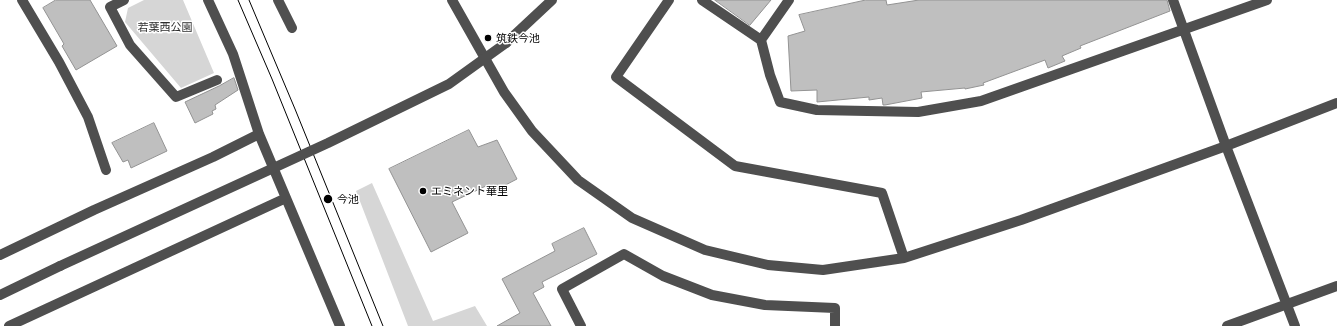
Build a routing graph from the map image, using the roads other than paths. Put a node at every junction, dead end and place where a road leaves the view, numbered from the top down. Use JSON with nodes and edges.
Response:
{"nodes":[{"id":1,"x":22,"y":0,"type":"edge"},
{"id":2,"x":124,"y":0,"type":"edge"},
{"id":3,"x":208,"y":0,"type":"edge"},
{"id":4,"x":278,"y":0,"type":"edge"},
{"id":5,"x":452,"y":0,"type":"edge"},
{"id":6,"x":552,"y":0,"type":"edge"},
{"id":7,"x":669,"y":0,"type":"edge"},
{"id":8,"x":702,"y":0,"type":"edge"},
{"id":9,"x":790,"y":0,"type":"edge"},
{"id":10,"x":1173,"y":0,"type":"edge"},
{"id":11,"x":1268,"y":0,"type":"edge"},
{"id":12,"x":292,"y":28,"type":"dead end"},
{"id":13,"x":1184,"y":30,"type":"junction"},
{"id":14,"x":761,"y":40,"type":"junction"},
{"id":15,"x":217,"y":80,"type":"dead end"},
{"id":16,"x":1337,"y":103,"type":"edge"},
{"id":17,"x":259,"y":134,"type":"junction"},
{"id":18,"x":1226,"y":146,"type":"junction"},
{"id":19,"x":106,"y":170,"type":"dead end"},
{"id":20,"x":286,"y":198,"type":"junction"},
{"id":21,"x":0,"y":255,"type":"edge"},
{"id":22,"x":904,"y":258,"type":"junction"},
{"id":23,"x":1337,"y":286,"type":"edge"},
{"id":24,"x":0,"y":295,"type":"edge"},
{"id":25,"x":1287,"y":304,"type":"junction"},
{"id":26,"x":337,"y":325,"type":"edge"},
{"id":27,"x":9,"y":326,"type":"edge"},
{"id":28,"x":581,"y":326,"type":"edge"},
{"id":29,"x":835,"y":326,"type":"edge"},
{"id":30,"x":1227,"y":326,"type":"edge"},
{"id":31,"x":1295,"y":326,"type":"edge"}],
"edges":[{"from":1,"to":19,"type":"street"},
{"from":2,"to":15,"type":"street"},
{"from":3,"to":17,"type":"street"},
{"from":4,"to":12,"type":"street"},
{"from":5,"to":22,"type":"street"},
{"from":6,"to":24,"type":"street","bridge":true},
{"from":7,"to":22,"type":"street"},
{"from":8,"to":14,"type":"street"},
{"from":9,"to":14,"type":"street"},
{"from":10,"to":13,"type":"street"},
{"from":11,"to":13,"type":"street"},
{"from":13,"to":14,"type":"street"},
{"from":13,"to":18,"type":"street"},
{"from":16,"to":18,"type":"street"},
{"from":17,"to":20,"type":"street"},
{"from":17,"to":21,"type":"street"},
{"from":18,"to":22,"type":"street"},
{"from":18,"to":25,"type":"street"},
{"from":20,"to":26,"type":"street"},
{"from":20,"to":27,"type":"street"},
{"from":23,"to":25,"type":"street"},
{"from":25,"to":30,"type":"street"},
{"from":25,"to":31,"type":"street"},
{"from":28,"to":29,"type":"street"}]}
